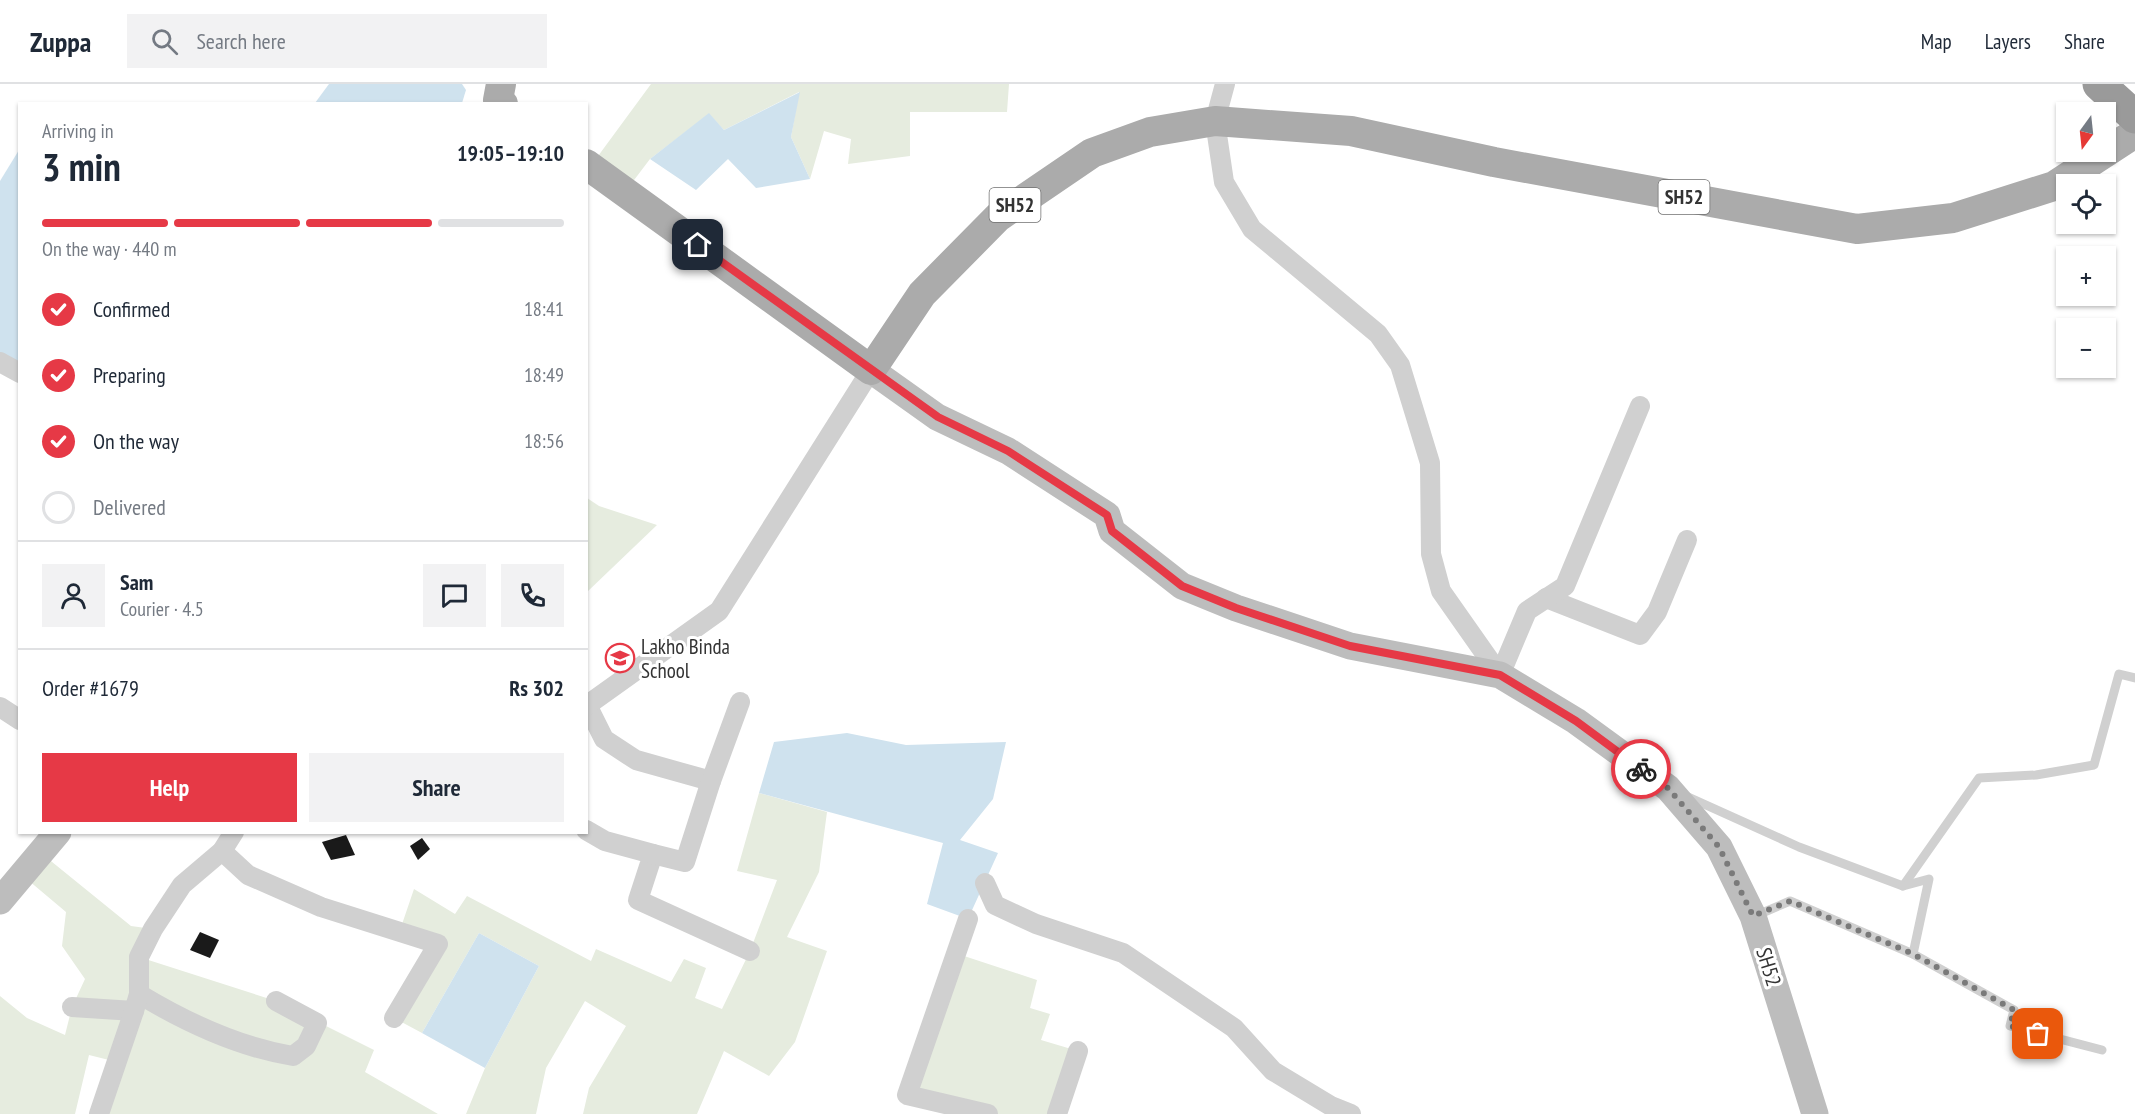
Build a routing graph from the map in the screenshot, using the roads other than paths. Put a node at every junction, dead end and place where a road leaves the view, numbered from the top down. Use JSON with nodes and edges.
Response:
{"nodes":[{"id":1,"x":1225,"y":84,"type":"edge"},
{"id":2,"x":2099,"y":84,"type":"edge"},
{"id":3,"x":2135,"y":117,"type":"edge"},
{"id":4,"x":1215,"y":121,"type":"junction"},
{"id":5,"x":2135,"y":133,"type":"edge"},
{"id":6,"x":588,"y":165,"type":"edge"},
{"id":7,"x":0,"y":362,"type":"edge"},
{"id":8,"x":871,"y":370,"type":"junction"},
{"id":9,"x":18,"y":372,"type":"edge"},
{"id":10,"x":1640,"y":406,"type":"dead end"},
{"id":11,"x":1687,"y":540,"type":"dead end"},
{"id":12,"x":1546,"y":598,"type":"junction"},
{"id":13,"x":1500,"y":675,"type":"junction"},
{"id":14,"x":2135,"y":678,"type":"edge"},
{"id":15,"x":740,"y":702,"type":"dead end"},
{"id":16,"x":588,"y":704,"type":"edge"},
{"id":17,"x":0,"y":707,"type":"edge"},
{"id":18,"x":588,"y":707,"type":"edge"},
{"id":19,"x":18,"y":716,"type":"edge"},
{"id":20,"x":711,"y":781,"type":"junction"},
{"id":21,"x":1668,"y":788,"type":"junction"},
{"id":22,"x":588,"y":831,"type":"edge"},
{"id":23,"x":56,"y":834,"type":"edge"},
{"id":24,"x":233,"y":834,"type":"edge"},
{"id":25,"x":222,"y":851,"type":"junction"},
{"id":26,"x":653,"y":854,"type":"junction"},
{"id":27,"x":985,"y":883,"type":"dead end"},
{"id":28,"x":1903,"y":886,"type":"junction"},
{"id":29,"x":0,"y":901,"type":"edge"},
{"id":30,"x":1753,"y":916,"type":"junction"},
{"id":31,"x":968,"y":919,"type":"dead end"},
{"id":32,"x":750,"y":951,"type":"dead end"},
{"id":33,"x":1913,"y":954,"type":"junction"},
{"id":34,"x":276,"y":1001,"type":"dead end"},
{"id":35,"x":136,"y":1003,"type":"junction"},
{"id":36,"x":72,"y":1007,"type":"dead end"},
{"id":37,"x":394,"y":1018,"type":"dead end"},
{"id":38,"x":2102,"y":1050,"type":"dead end"},
{"id":39,"x":1078,"y":1051,"type":"dead end"},
{"id":40,"x":99,"y":1114,"type":"edge"},
{"id":41,"x":988,"y":1114,"type":"edge"},
{"id":42,"x":1057,"y":1114,"type":"edge"},
{"id":43,"x":1351,"y":1114,"type":"edge"},
{"id":44,"x":1815,"y":1114,"type":"edge"}],
"edges":[{"from":1,"to":4,"type":"street"},
{"from":2,"to":3,"type":"highway"},
{"from":4,"to":5,"type":"main road","name":"SH52","number":"SH52"},
{"from":4,"to":8,"type":"main road","name":"SH52","number":"SH52"},
{"from":4,"to":13,"type":"street"},
{"from":6,"to":8,"type":"main road","name":"SH52","number":"SH52"},
{"from":7,"to":9,"type":"street"},
{"from":8,"to":13,"type":"street","name":"SH52","number":"SH52"},
{"from":8,"to":16,"type":"street"},
{"from":10,"to":12,"type":"street"},
{"from":11,"to":12,"type":"street"},
{"from":12,"to":13,"type":"street"},
{"from":13,"to":21,"type":"street","name":"SH52","number":"SH52"},
{"from":14,"to":28,"type":"lane"},
{"from":15,"to":20,"type":"street"},
{"from":17,"to":19,"type":"street"},
{"from":18,"to":20,"type":"street"},
{"from":20,"to":26,"type":"street"},
{"from":21,"to":28,"type":"lane"},
{"from":21,"to":30,"type":"street","name":"SH52","number":"SH52"},
{"from":22,"to":26,"type":"street"},
{"from":23,"to":29,"type":"street"},
{"from":24,"to":25,"type":"street"},
{"from":25,"to":35,"type":"street"},
{"from":25,"to":37,"type":"street"},
{"from":26,"to":32,"type":"street"},
{"from":27,"to":43,"type":"street"},
{"from":28,"to":33,"type":"lane"},
{"from":30,"to":33,"type":"lane"},
{"from":30,"to":44,"type":"street","name":"SH52","number":"SH52"},
{"from":31,"to":41,"type":"street"},
{"from":33,"to":38,"type":"lane"},
{"from":34,"to":35,"type":"street"},
{"from":35,"to":36,"type":"street"},
{"from":35,"to":40,"type":"street"},
{"from":39,"to":42,"type":"street"}]}
